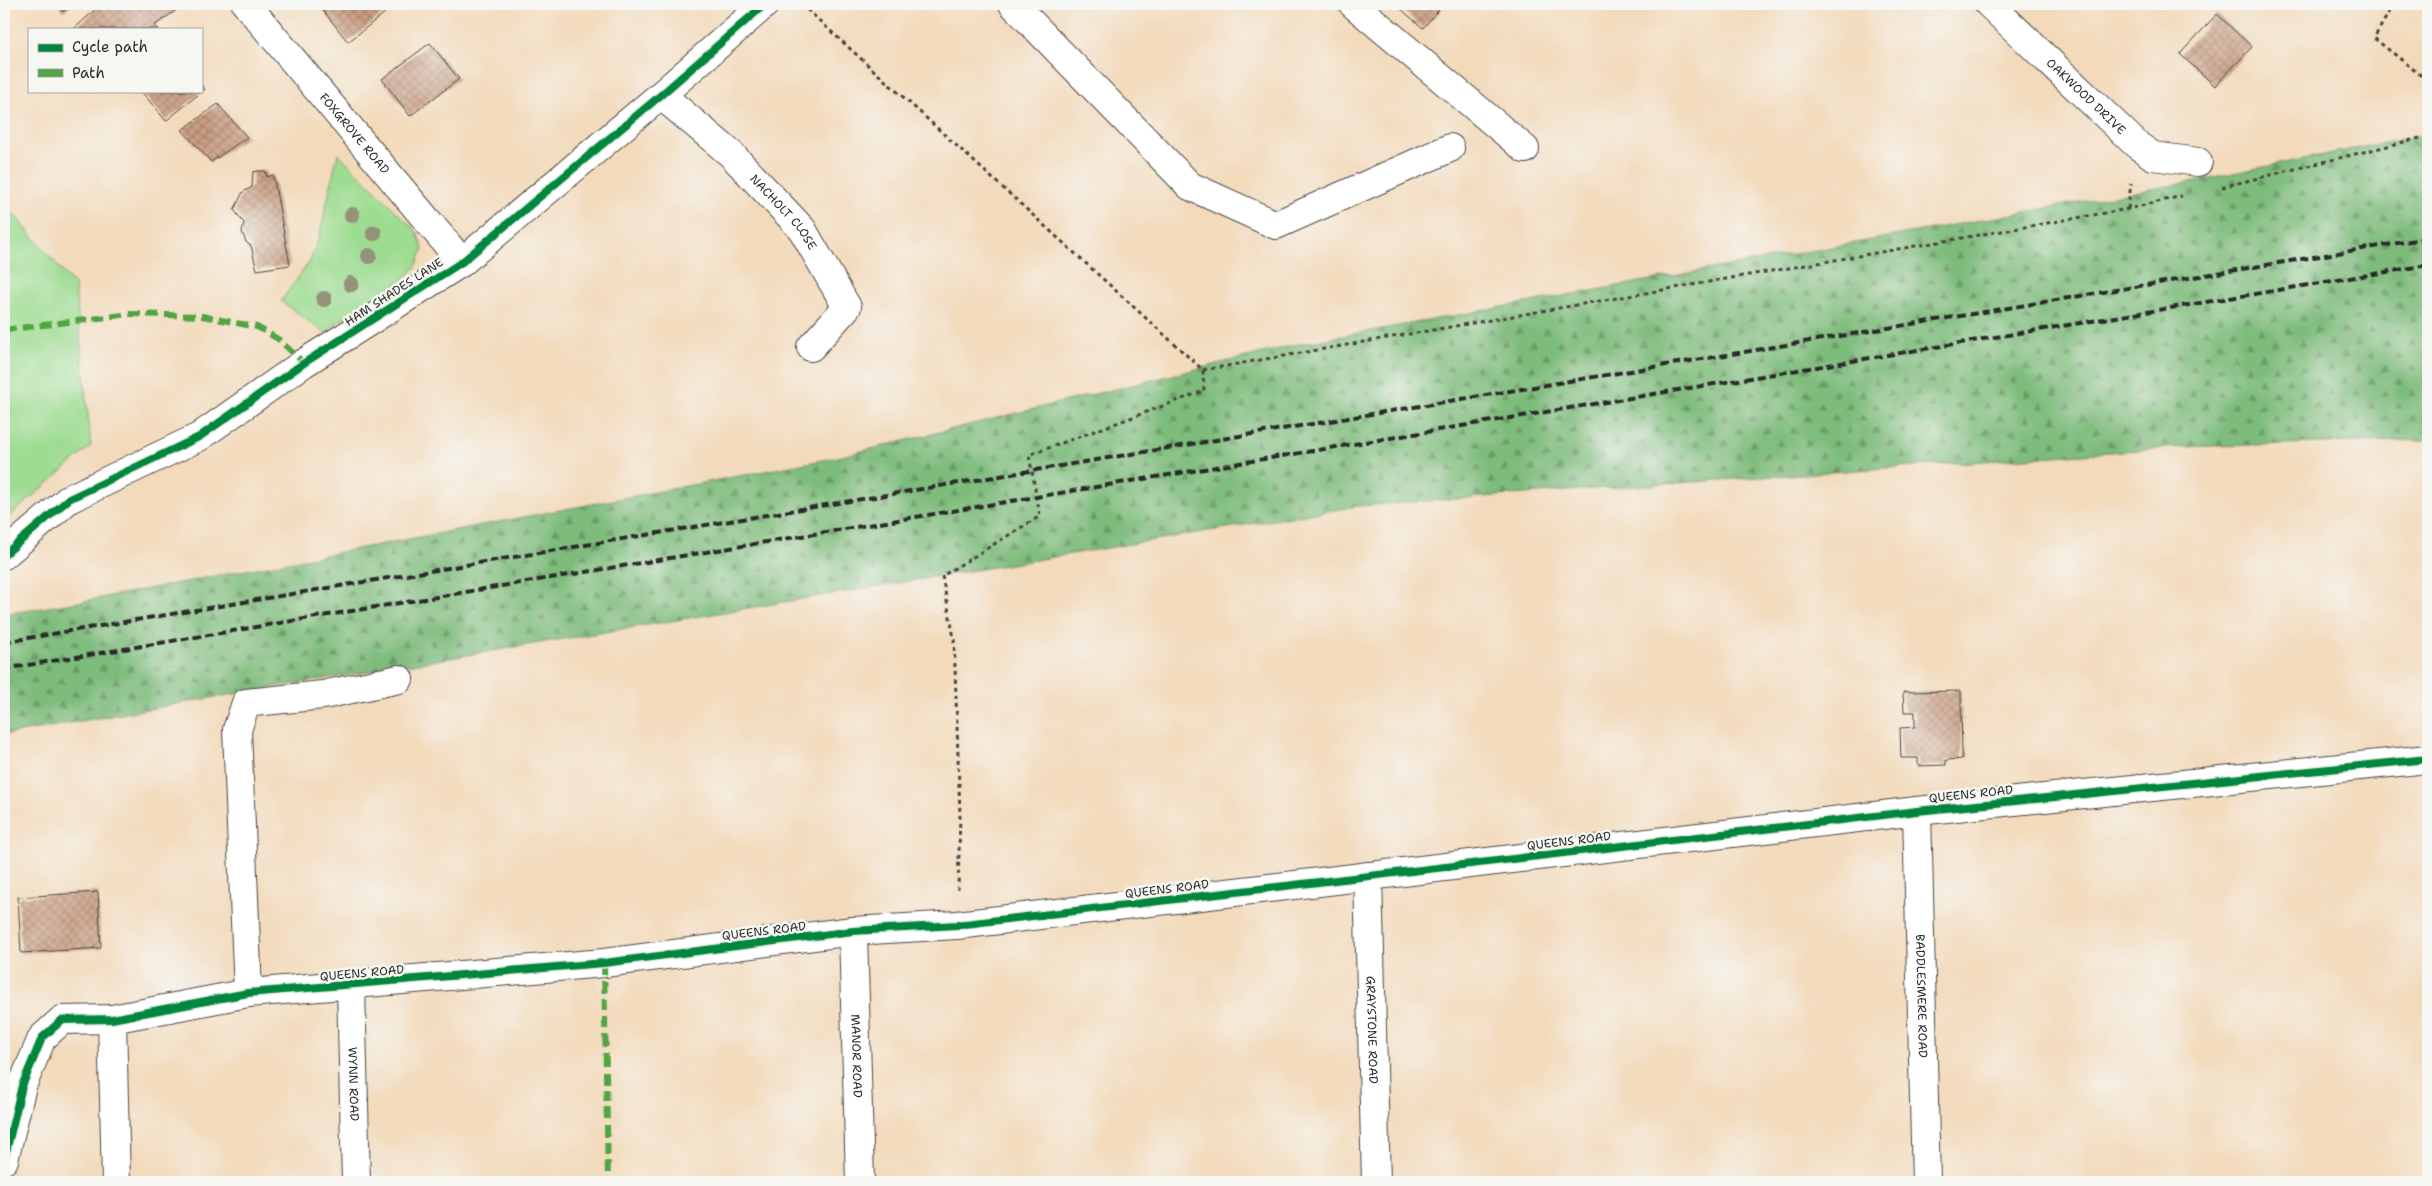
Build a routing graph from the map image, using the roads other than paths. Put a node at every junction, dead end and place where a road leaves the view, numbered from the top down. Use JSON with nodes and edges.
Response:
{"nodes":[{"id":1,"x":246,"y":4,"type":"edge"},
{"id":2,"x":765,"y":4,"type":"edge"},
{"id":3,"x":1013,"y":4,"type":"edge"},
{"id":4,"x":1353,"y":4,"type":"edge"},
{"id":5,"x":1989,"y":4,"type":"edge"},
{"id":6,"x":661,"y":95,"type":"junction"},
{"id":7,"x":1450,"y":148,"type":"dead end"},
{"id":8,"x":1524,"y":150,"type":"dead end"},
{"id":9,"x":2198,"y":162,"type":"dead end"},
{"id":10,"x":462,"y":262,"type":"junction"},
{"id":11,"x":811,"y":347,"type":"dead end"},
{"id":12,"x":4,"y":555,"type":"edge"},
{"id":13,"x":399,"y":679,"type":"dead end"},
{"id":14,"x":2428,"y":759,"type":"edge"},
{"id":15,"x":1918,"y":811,"type":"junction"},
{"id":16,"x":1368,"y":876,"type":"junction"},
{"id":17,"x":854,"y":931,"type":"junction"},
{"id":18,"x":351,"y":986,"type":"junction"},
{"id":19,"x":248,"y":994,"type":"junction"},
{"id":20,"x":112,"y":1019,"type":"junction"},
{"id":21,"x":4,"y":1160,"type":"edge"},
{"id":22,"x":116,"y":1182,"type":"edge"},
{"id":23,"x":356,"y":1182,"type":"edge"},
{"id":24,"x":860,"y":1182,"type":"edge"},
{"id":25,"x":1376,"y":1182,"type":"edge"},
{"id":26,"x":1926,"y":1182,"type":"edge"}],
"edges":[{"from":1,"to":10,"type":"street","name":"FOXGROVE ROAD"},
{"from":2,"to":6,"type":"street","name":"HAM SHADES LANE"},
{"from":3,"to":7,"type":"street"},
{"from":4,"to":8,"type":"street"},
{"from":5,"to":9,"type":"street","name":"OAKWOOD DRIVE"},
{"from":6,"to":10,"type":"street","name":"HAM SHADES LANE"},
{"from":6,"to":11,"type":"street","name":"NACHOLT CLOSE"},
{"from":10,"to":12,"type":"street","name":"HAM SHADES LANE"},
{"from":13,"to":19,"type":"street"},
{"from":14,"to":15,"type":"street","name":"QUEENS ROAD"},
{"from":15,"to":16,"type":"street","name":"QUEENS ROAD"},
{"from":15,"to":26,"type":"street","name":"BADDLESMERE ROAD"},
{"from":16,"to":17,"type":"street","name":"QUEENS ROAD"},
{"from":16,"to":25,"type":"street","name":"GRAYSTONE ROAD"},
{"from":17,"to":18,"type":"street","name":"QUEENS ROAD"},
{"from":17,"to":24,"type":"street","name":"MANOR ROAD"},
{"from":18,"to":19,"type":"street","name":"QUEENS ROAD"},
{"from":18,"to":23,"type":"street","name":"WYNN ROAD"},
{"from":19,"to":20,"type":"street","name":"QUEENS ROAD"},
{"from":20,"to":21,"type":"street","name":"QUEENS ROAD"},
{"from":20,"to":22,"type":"street"}]}
